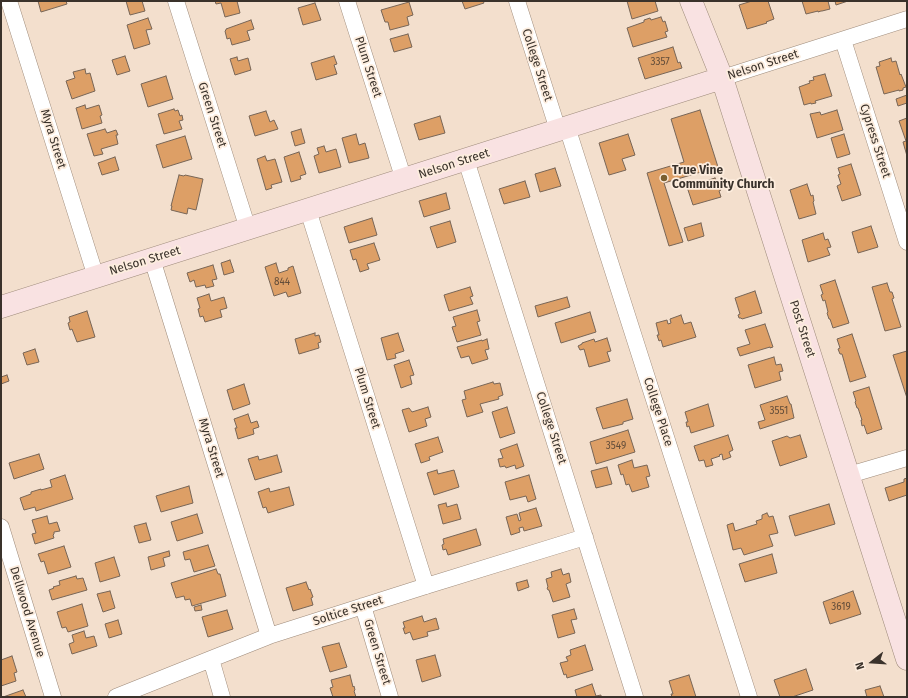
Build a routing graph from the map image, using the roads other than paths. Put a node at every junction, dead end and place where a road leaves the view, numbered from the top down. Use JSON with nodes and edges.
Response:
{"nodes":[{"id":1,"x":9,"y":1,"type":"edge"},
{"id":2,"x":176,"y":1,"type":"edge"},
{"id":3,"x":347,"y":1,"type":"edge"},
{"id":4,"x":517,"y":1,"type":"edge"},
{"id":5,"x":691,"y":1,"type":"edge"},
{"id":6,"x":907,"y":19,"type":"edge"},
{"id":7,"x":843,"y":40,"type":"junction"},
{"id":8,"x":722,"y":78,"type":"junction"},
{"id":9,"x":563,"y":128,"type":"junction"},
{"id":10,"x":466,"y":160,"type":"junction"},
{"id":11,"x":404,"y":180,"type":"junction"},
{"id":12,"x":900,"y":199,"type":"edge"},
{"id":13,"x":308,"y":210,"type":"junction"},
{"id":14,"x":248,"y":229,"type":"junction"},
{"id":15,"x":907,"y":242,"type":"edge"},
{"id":16,"x":152,"y":259,"type":"junction"},
{"id":17,"x":96,"y":277,"type":"junction"},
{"id":18,"x":1,"y":307,"type":"edge"},
{"id":19,"x":907,"y":458,"type":"edge"},
{"id":20,"x":849,"y":475,"type":"junction"},
{"id":21,"x":1,"y":527,"type":"edge"},
{"id":22,"x":585,"y":537,"type":"junction"},
{"id":23,"x":426,"y":586,"type":"junction"},
{"id":24,"x":363,"y":606,"type":"junction"},
{"id":25,"x":269,"y":636,"type":"junction"},
{"id":26,"x":210,"y":659,"type":"junction"},
{"id":27,"x":907,"y":659,"type":"edge"},
{"id":28,"x":53,"y":697,"type":"edge"},
{"id":29,"x":116,"y":697,"type":"edge"},
{"id":30,"x":222,"y":697,"type":"edge"},
{"id":31,"x":390,"y":697,"type":"edge"},
{"id":32,"x":635,"y":697,"type":"edge"},
{"id":33,"x":749,"y":697,"type":"edge"}],
"edges":[{"from":1,"to":17,"type":"street","name":"Myra Street"},
{"from":2,"to":14,"type":"street","name":"Green Street"},
{"from":3,"to":11,"type":"street","name":"Plum Street"},
{"from":4,"to":9,"type":"street","name":"College Street"},
{"from":5,"to":8,"type":"street","name":"Post Street"},
{"from":6,"to":7,"type":"street","name":"Nelson Street"},
{"from":7,"to":8,"type":"street","name":"Nelson Street"},
{"from":7,"to":12,"type":"street","name":"Cypress Street"},
{"from":8,"to":9,"type":"street","name":"Nelson Street"},
{"from":8,"to":20,"type":"street","name":"Post Street"},
{"from":9,"to":10,"type":"street","name":"Nelson Street"},
{"from":9,"to":33,"type":"street","name":"College Place"},
{"from":10,"to":11,"type":"street","name":"Nelson Street"},
{"from":10,"to":22,"type":"street","name":"College Street"},
{"from":11,"to":13,"type":"street","name":"Nelson Street"},
{"from":12,"to":15,"type":"street","name":"Cypress Street"},
{"from":13,"to":14,"type":"street","name":"Nelson Street"},
{"from":13,"to":23,"type":"street","name":"Plum Street"},
{"from":14,"to":16,"type":"street","name":"Nelson Street"},
{"from":16,"to":17,"type":"street","name":"Nelson Street"},
{"from":16,"to":25,"type":"street","name":"Myra Street"},
{"from":17,"to":18,"type":"street","name":"Nelson Street"},
{"from":19,"to":20,"type":"street"},
{"from":20,"to":27,"type":"street","name":"Post Street"},
{"from":21,"to":28,"type":"street","name":"Dellwood Avenue"},
{"from":22,"to":23,"type":"street","name":"Soltice Street"},
{"from":22,"to":32,"type":"street","name":"College Street"},
{"from":23,"to":24,"type":"street","name":"Soltice Street"},
{"from":24,"to":25,"type":"street","name":"Soltice Street"},
{"from":24,"to":31,"type":"street","name":"Green Street"},
{"from":25,"to":26,"type":"street","name":"Soltice Street"},
{"from":26,"to":29,"type":"street","name":"Soltice Street"},
{"from":26,"to":30,"type":"street"}]}
